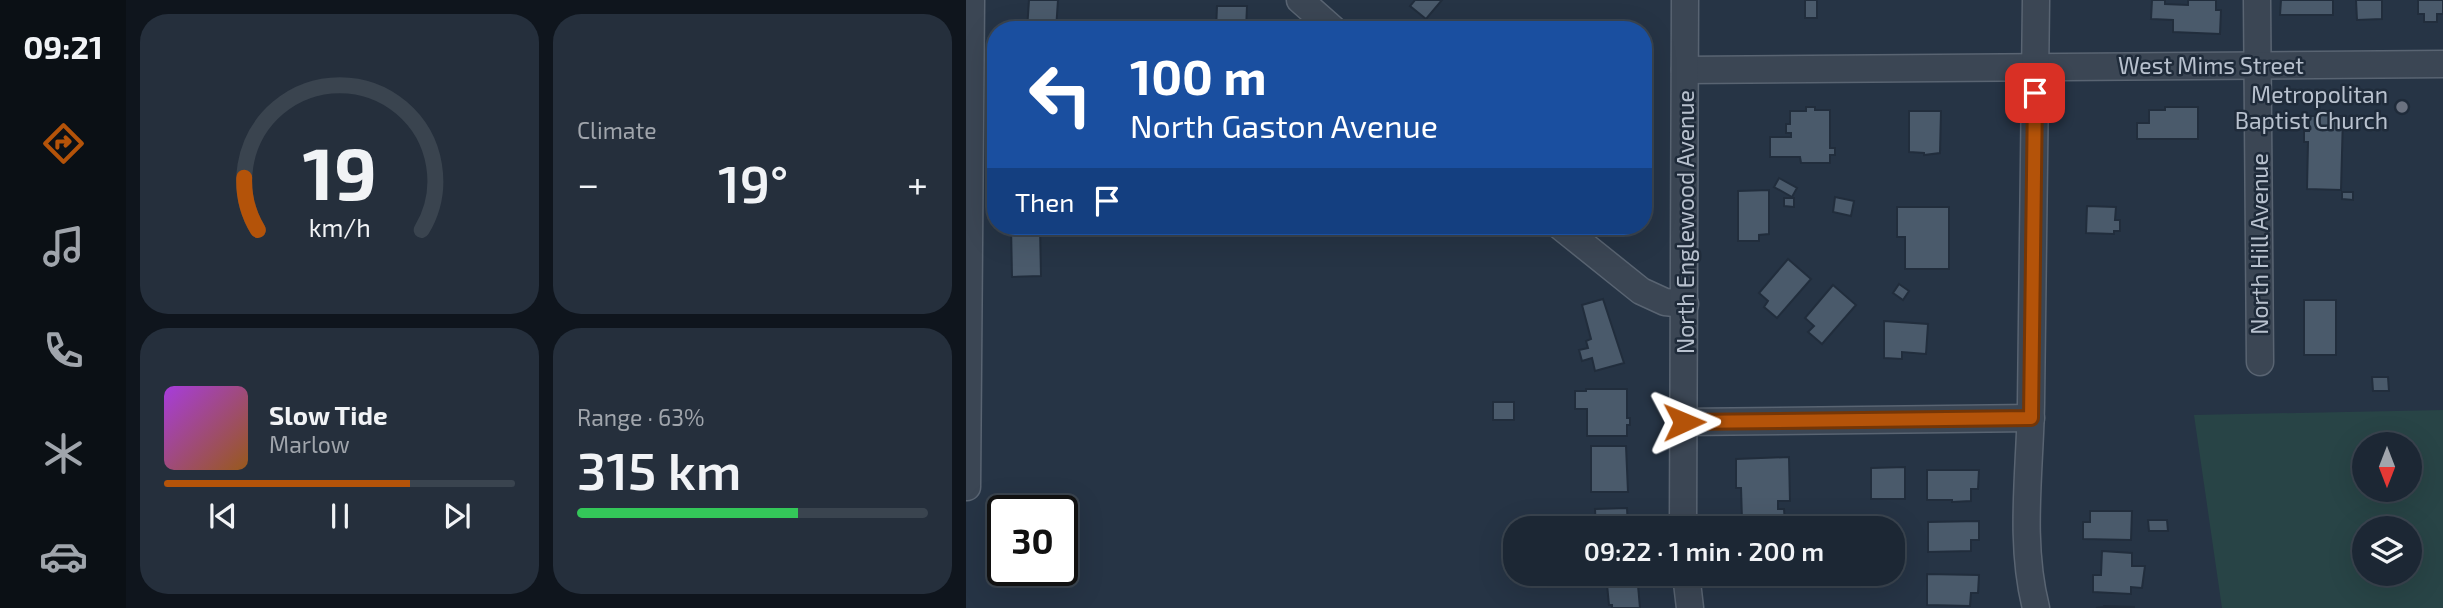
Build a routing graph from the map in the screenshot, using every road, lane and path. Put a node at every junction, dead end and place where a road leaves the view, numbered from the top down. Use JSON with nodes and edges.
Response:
{"nodes":[{"id":1,"x":971,"y":0,"type":"edge"},
{"id":2,"x":1300,"y":0,"type":"edge"},
{"id":3,"x":1685,"y":0,"type":"edge"},
{"id":4,"x":2036,"y":0,"type":"edge"},
{"id":5,"x":2257,"y":0,"type":"edge"},
{"id":6,"x":1322,"y":21,"type":"edge"},
{"id":7,"x":2443,"y":64,"type":"edge"},
{"id":8,"x":2036,"y":65,"type":"junction"},
{"id":9,"x":2257,"y":65,"type":"junction"},
{"id":10,"x":1685,"y":70,"type":"junction"},
{"id":11,"x":1571,"y":235,"type":"edge"},
{"id":12,"x":1685,"y":304,"type":"junction"},
{"id":13,"x":2259,"y":362,"type":"dead end"},
{"id":14,"x":2031,"y":418,"type":"junction"},
{"id":15,"x":1684,"y":422,"type":"junction"},
{"id":16,"x":967,"y":487,"type":"edge"},
{"id":17,"x":1682,"y":516,"type":"edge"},
{"id":18,"x":1687,"y":586,"type":"edge"},
{"id":19,"x":1690,"y":608,"type":"edge"},
{"id":20,"x":2036,"y":608,"type":"edge"}],
"edges":[{"from":1,"to":16,"type":"street"},
{"from":2,"to":6,"type":"street"},
{"from":3,"to":10,"type":"street","name":"North Englewood Avenue"},
{"from":4,"to":8,"type":"street"},
{"from":5,"to":9,"type":"street","name":"North Hill Avenue"},
{"from":7,"to":9,"type":"street","name":"West Mims Street"},
{"from":8,"to":9,"type":"street","name":"West Mims Street"},
{"from":8,"to":10,"type":"street","name":"West Mims Street"},
{"from":8,"to":14,"type":"street"},
{"from":9,"to":13,"type":"street","name":"North Hill Avenue"},
{"from":10,"to":12,"type":"street","name":"North Englewood Avenue"},
{"from":11,"to":12,"type":"street"},
{"from":12,"to":15,"type":"street","name":"North Englewood Avenue"},
{"from":14,"to":15,"type":"street"},
{"from":14,"to":20,"type":"street"},
{"from":15,"to":17,"type":"street","name":"North Englewood Avenue"},
{"from":18,"to":19,"type":"street"}]}
